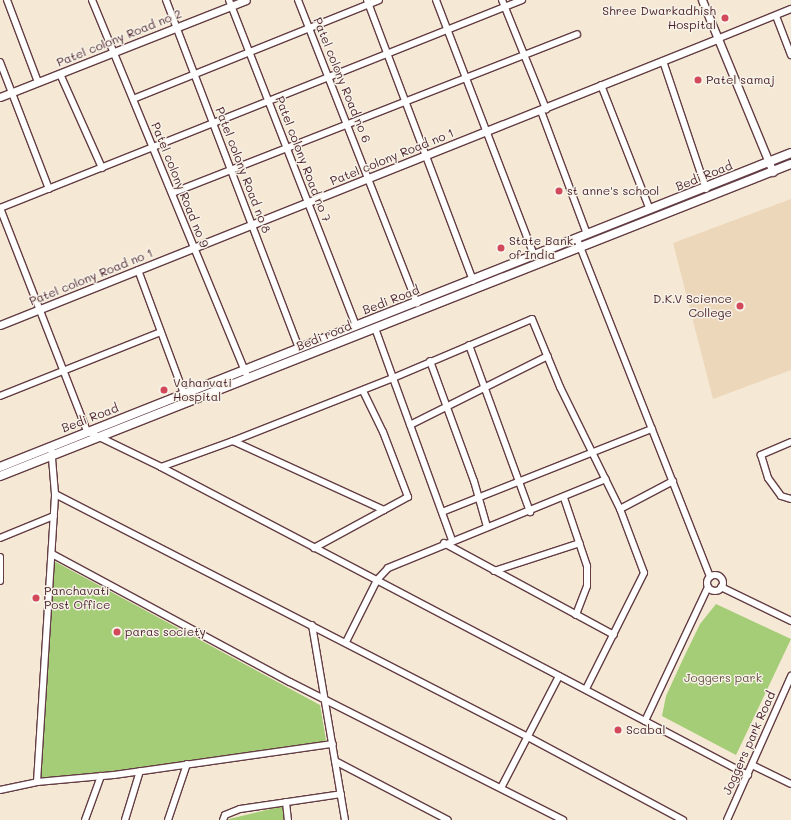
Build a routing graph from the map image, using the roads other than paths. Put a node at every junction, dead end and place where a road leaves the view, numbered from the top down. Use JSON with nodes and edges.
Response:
{"nodes":[{"id":1,"x":7,"y":0,"type":"edge"},
{"id":2,"x":92,"y":0,"type":"edge"},
{"id":3,"x":166,"y":0,"type":"edge"},
{"id":4,"x":246,"y":0,"type":"edge"},
{"id":5,"x":298,"y":0,"type":"edge"},
{"id":6,"x":380,"y":0,"type":"edge"},
{"id":7,"x":436,"y":0,"type":"edge"},
{"id":8,"x":502,"y":0,"type":"edge"},
{"id":9,"x":522,"y":0,"type":"edge"},
{"id":10,"x":702,"y":0,"type":"edge"},
{"id":11,"x":368,"y":2,"type":"edge"},
{"id":12,"x":230,"y":3,"type":"edge"},
{"id":13,"x":505,"y":7,"type":"junction"},
{"id":14,"x":791,"y":9,"type":"edge"},
{"id":15,"x":776,"y":16,"type":"junction"},
{"id":16,"x":176,"y":28,"type":"junction"},
{"id":17,"x":310,"y":29,"type":"junction"},
{"id":18,"x":447,"y":30,"type":"junction"},
{"id":19,"x":577,"y":34,"type":"dead end"},
{"id":20,"x":717,"y":39,"type":"junction"},
{"id":21,"x":114,"y":52,"type":"junction"},
{"id":22,"x":250,"y":53,"type":"junction"},
{"id":23,"x":388,"y":54,"type":"junction"},
{"id":24,"x":524,"y":54,"type":"junction"},
{"id":25,"x":791,"y":55,"type":"edge"},
{"id":26,"x":663,"y":61,"type":"junction"},
{"id":27,"x":0,"y":62,"type":"edge"},
{"id":28,"x":60,"y":74,"type":"junction"},
{"id":29,"x":195,"y":75,"type":"junction"},
{"id":30,"x":329,"y":77,"type":"junction"},
{"id":31,"x":466,"y":78,"type":"junction"},
{"id":32,"x":38,"y":82,"type":"junction"},
{"id":33,"x":601,"y":85,"type":"junction"},
{"id":34,"x":11,"y":93,"type":"junction"},
{"id":35,"x":0,"y":97,"type":"edge"},
{"id":36,"x":133,"y":99,"type":"junction"},
{"id":37,"x":269,"y":101,"type":"junction"},
{"id":38,"x":406,"y":101,"type":"junction"},
{"id":39,"x":544,"y":110,"type":"junction"},
{"id":40,"x":214,"y":123,"type":"junction"},
{"id":41,"x":347,"y":124,"type":"junction"},
{"id":42,"x":486,"y":132,"type":"junction"},
{"id":43,"x":153,"y":147,"type":"junction"},
{"id":44,"x":288,"y":149,"type":"junction"},
{"id":45,"x":791,"y":154,"type":"edge"},
{"id":46,"x":426,"y":155,"type":"junction"},
{"id":47,"x":769,"y":163,"type":"junction"},
{"id":48,"x":791,"y":164,"type":"edge"},
{"id":49,"x":102,"y":168,"type":"junction"},
{"id":50,"x":232,"y":170,"type":"junction"},
{"id":51,"x":773,"y":172,"type":"junction"},
{"id":52,"x":369,"y":178,"type":"junction"},
{"id":53,"x":49,"y":189,"type":"junction"},
{"id":54,"x":706,"y":189,"type":"junction"},
{"id":55,"x":172,"y":193,"type":"junction"},
{"id":56,"x":308,"y":202,"type":"junction"},
{"id":57,"x":0,"y":208,"type":"edge"},
{"id":58,"x":650,"y":210,"type":"junction"},
{"id":59,"x":253,"y":224,"type":"junction"},
{"id":60,"x":587,"y":234,"type":"junction"},
{"id":61,"x":577,"y":239,"type":"junction"},
{"id":62,"x":194,"y":248,"type":"junction"},
{"id":63,"x":580,"y":248,"type":"junction"},
{"id":64,"x":534,"y":255,"type":"junction"},
{"id":65,"x":138,"y":270,"type":"junction"},
{"id":66,"x":473,"y":281,"type":"junction"},
{"id":67,"x":417,"y":303,"type":"junction"},
{"id":68,"x":40,"y":309,"type":"junction"},
{"id":69,"x":0,"y":325,"type":"edge"},
{"id":70,"x":356,"y":326,"type":"junction"},
{"id":71,"x":375,"y":328,"type":"junction"},
{"id":72,"x":161,"y":332,"type":"junction"},
{"id":73,"x":470,"y":345,"type":"junction"},
{"id":74,"x":299,"y":348,"type":"junction"},
{"id":75,"x":548,"y":356,"type":"junction"},
{"id":76,"x":430,"y":362,"type":"junction"},
{"id":77,"x":64,"y":370,"type":"junction"},
{"id":78,"x":247,"y":375,"type":"junction"},
{"id":79,"x":393,"y":378,"type":"junction"},
{"id":80,"x":485,"y":387,"type":"junction"},
{"id":81,"x":363,"y":390,"type":"junction"},
{"id":82,"x":184,"y":394,"type":"junction"},
{"id":83,"x":0,"y":396,"type":"edge"},
{"id":84,"x":447,"y":406,"type":"junction"},
{"id":85,"x":410,"y":425,"type":"junction"},
{"id":86,"x":652,"y":429,"type":"junction"},
{"id":87,"x":87,"y":431,"type":"junction"},
{"id":88,"x":101,"y":437,"type":"junction"},
{"id":89,"x":233,"y":441,"type":"junction"},
{"id":90,"x":791,"y":442,"type":"edge"},
{"id":91,"x":51,"y":446,"type":"junction"},
{"id":92,"x":593,"y":452,"type":"junction"},
{"id":93,"x":53,"y":455,"type":"junction"},
{"id":94,"x":0,"y":467,"type":"edge"},
{"id":95,"x":161,"y":467,"type":"junction"},
{"id":96,"x":0,"y":476,"type":"edge"},
{"id":97,"x":606,"y":479,"type":"junction"},
{"id":98,"x":673,"y":481,"type":"junction"},
{"id":99,"x":519,"y":482,"type":"junction"},
{"id":100,"x":55,"y":494,"type":"junction"},
{"id":101,"x":479,"y":497,"type":"junction"},
{"id":102,"x":564,"y":498,"type":"junction"},
{"id":103,"x":791,"y":499,"type":"edge"},
{"id":104,"x":384,"y":510,"type":"junction"},
{"id":105,"x":620,"y":510,"type":"junction"},
{"id":106,"x":442,"y":512,"type":"junction"},
{"id":107,"x":530,"y":512,"type":"junction"},
{"id":108,"x":54,"y":516,"type":"junction"},
{"id":109,"x":487,"y":526,"type":"junction"},
{"id":110,"x":0,"y":538,"type":"edge"},
{"id":111,"x":452,"y":540,"type":"junction"},
{"id":112,"x":580,"y":542,"type":"junction"},
{"id":113,"x":444,"y":543,"type":"junction"},
{"id":114,"x":314,"y":548,"type":"junction"},
{"id":115,"x":52,"y":554,"type":"junction"},
{"id":116,"x":0,"y":557,"type":"edge"},
{"id":117,"x":494,"y":571,"type":"junction"},
{"id":118,"x":710,"y":577,"type":"junction"},
{"id":119,"x":377,"y":580,"type":"junction"},
{"id":120,"x":0,"y":581,"type":"edge"},
{"id":121,"x":708,"y":587,"type":"junction"},
{"id":122,"x":721,"y":587,"type":"junction"},
{"id":123,"x":576,"y":615,"type":"junction"},
{"id":124,"x":791,"y":621,"type":"edge"},
{"id":125,"x":312,"y":625,"type":"junction"},
{"id":126,"x":614,"y":636,"type":"junction"},
{"id":127,"x":346,"y":642,"type":"junction"},
{"id":128,"x":559,"y":676,"type":"junction"},
{"id":129,"x":791,"y":676,"type":"edge"},
{"id":130,"x":789,"y":684,"type":"edge"},
{"id":131,"x":586,"y":689,"type":"junction"},
{"id":132,"x":326,"y":700,"type":"junction"},
{"id":133,"x":645,"y":721,"type":"junction"},
{"id":134,"x":528,"y":737,"type":"junction"},
{"id":135,"x":333,"y":744,"type":"junction"},
{"id":136,"x":335,"y":761,"type":"junction"},
{"id":137,"x":187,"y":764,"type":"junction"},
{"id":138,"x":752,"y":765,"type":"junction"},
{"id":139,"x":140,"y":771,"type":"junction"},
{"id":140,"x":748,"y":775,"type":"junction"},
{"id":141,"x":101,"y":776,"type":"junction"},
{"id":142,"x":37,"y":782,"type":"junction"},
{"id":143,"x":791,"y":784,"type":"edge"},
{"id":144,"x":501,"y":788,"type":"junction"},
{"id":145,"x":0,"y":790,"type":"edge"},
{"id":146,"x":341,"y":794,"type":"junction"},
{"id":147,"x":286,"y":802,"type":"junction"},
{"id":148,"x":85,"y":820,"type":"edge"},
{"id":149,"x":125,"y":820,"type":"edge"},
{"id":150,"x":168,"y":820,"type":"edge"},
{"id":151,"x":223,"y":820,"type":"edge"},
{"id":152,"x":288,"y":820,"type":"edge"},
{"id":153,"x":345,"y":820,"type":"edge"},
{"id":154,"x":448,"y":820,"type":"edge"},
{"id":155,"x":563,"y":820,"type":"edge"},
{"id":156,"x":683,"y":820,"type":"edge"},
{"id":157,"x":727,"y":820,"type":"edge"}],
"edges":[{"from":1,"to":32,"type":"street"},
{"from":2,"to":21,"type":"street","name":"Patel colony Road no 9"},
{"from":3,"to":16,"type":"street","name":"Patel colony Road no 8"},
{"from":4,"to":12,"type":"street","name":"Patel colony Road no 2"},
{"from":5,"to":17,"type":"street","name":"Patel colony Road no 6"},
{"from":6,"to":11,"type":"street"},
{"from":7,"to":18,"type":"street"},
{"from":8,"to":13,"type":"street"},
{"from":9,"to":13,"type":"street"},
{"from":10,"to":20,"type":"street"},
{"from":11,"to":17,"type":"street"},
{"from":11,"to":23,"type":"street"},
{"from":12,"to":16,"type":"street","name":"Patel colony Road no 2"},
{"from":12,"to":22,"type":"street","name":"Patel colony Road no 7"},
{"from":13,"to":18,"type":"street"},
{"from":13,"to":24,"type":"street"},
{"from":14,"to":15,"type":"street","name":"Patel colony Road no 1"},
{"from":15,"to":20,"type":"street","name":"Patel colony Road no 1"},
{"from":15,"to":25,"type":"street"},
{"from":16,"to":21,"type":"street","name":"Patel colony Road no 2"},
{"from":16,"to":29,"type":"street","name":"Patel colony Road no 8"},
{"from":17,"to":22,"type":"street"},
{"from":17,"to":30,"type":"street","name":"Patel colony Road no 6"},
{"from":18,"to":23,"type":"street"},
{"from":18,"to":31,"type":"street"},
{"from":19,"to":24,"type":"street"},
{"from":20,"to":26,"type":"street","name":"Patel colony Road no 1"},
{"from":20,"to":47,"type":"street"},
{"from":21,"to":28,"type":"street","name":"Patel colony Road no 2"},
{"from":21,"to":36,"type":"street","name":"Patel colony Road no 9"},
{"from":22,"to":29,"type":"street"},
{"from":22,"to":37,"type":"street","name":"Patel colony Road no 7"},
{"from":23,"to":30,"type":"street"},
{"from":23,"to":38,"type":"street"},
{"from":24,"to":31,"type":"street"},
{"from":24,"to":39,"type":"street"},
{"from":26,"to":33,"type":"street","name":"Patel colony Road no 1"},
{"from":26,"to":54,"type":"street"},
{"from":27,"to":34,"type":"street"},
{"from":28,"to":32,"type":"street","name":"Patel colony Road no 2"},
{"from":28,"to":49,"type":"street"},
{"from":29,"to":36,"type":"street"},
{"from":29,"to":40,"type":"street","name":"Patel colony Road no 8"},
{"from":30,"to":37,"type":"street"},
{"from":30,"to":41,"type":"street","name":"Patel colony Road no 6"},
{"from":31,"to":38,"type":"street"},
{"from":31,"to":42,"type":"street"},
{"from":32,"to":34,"type":"street","name":"Patel colony Road no 2"},
{"from":33,"to":39,"type":"street","name":"Patel colony Road no 1"},
{"from":33,"to":58,"type":"street"},
{"from":34,"to":35,"type":"street","name":"Patel colony Road no 2"},
{"from":34,"to":53,"type":"street"},
{"from":36,"to":43,"type":"street","name":"Patel colony Road no 9"},
{"from":37,"to":40,"type":"street"},
{"from":37,"to":44,"type":"street","name":"Patel colony Road no 7"},
{"from":38,"to":41,"type":"street"},
{"from":38,"to":46,"type":"street"},
{"from":39,"to":42,"type":"street","name":"Patel colony Road no 1"},
{"from":39,"to":60,"type":"street"},
{"from":40,"to":43,"type":"street"},
{"from":40,"to":50,"type":"street","name":"Patel colony Road no 8"},
{"from":41,"to":44,"type":"street"},
{"from":41,"to":52,"type":"street","name":"Patel colony Road no 6"},
{"from":42,"to":46,"type":"street","name":"Patel colony Road no 1"},
{"from":42,"to":64,"type":"street"},
{"from":43,"to":49,"type":"street"},
{"from":43,"to":55,"type":"street","name":"Patel colony Road no 9"},
{"from":44,"to":50,"type":"street"},
{"from":44,"to":56,"type":"street","name":"Patel colony Road no 7"},
{"from":45,"to":47,"type":"main road","name":"Bedi Road"},
{"from":46,"to":52,"type":"street","name":"Patel colony Road no 1"},
{"from":46,"to":66,"type":"street"},
{"from":47,"to":51,"type":"street"},
{"from":47,"to":54,"type":"main road","name":"Bedi Road"},
{"from":48,"to":51,"type":"main road","name":"Bedi road"},
{"from":49,"to":53,"type":"street"},
{"from":50,"to":55,"type":"street"},
{"from":50,"to":59,"type":"street","name":"Patel colony Road no 8"},
{"from":51,"to":63,"type":"main road","name":"Bedi road"},
{"from":52,"to":56,"type":"street","name":"Patel colony Road no 1"},
{"from":52,"to":67,"type":"street","name":"Patel colony Road no 6"},
{"from":53,"to":57,"type":"street"},
{"from":54,"to":58,"type":"main road","name":"Bedi Road"},
{"from":55,"to":62,"type":"street","name":"Patel colony Road no 9"},
{"from":56,"to":59,"type":"street","name":"Patel colony Road no 1"},
{"from":56,"to":70,"type":"street","name":"Patel colony Road no 7"},
{"from":57,"to":68,"type":"street"},
{"from":58,"to":60,"type":"main road","name":"Bedi Road"},
{"from":59,"to":62,"type":"street","name":"Patel colony Road no 1"},
{"from":59,"to":74,"type":"street","name":"Patel colony Road no 8"},
{"from":60,"to":61,"type":"main road","name":"Bedi Road"},
{"from":61,"to":63,"type":"street"},
{"from":61,"to":64,"type":"main road","name":"Bedi Road"},
{"from":62,"to":65,"type":"street","name":"Patel colony Road no 1"},
{"from":62,"to":78,"type":"street","name":"Patel colony Road no 9"},
{"from":63,"to":71,"type":"main road","name":"Bedi road"},
{"from":63,"to":86,"type":"street"},
{"from":64,"to":66,"type":"main road","name":"Bedi Road"},
{"from":65,"to":68,"type":"street","name":"Patel colony Road no 1"},
{"from":65,"to":72,"type":"street"},
{"from":66,"to":67,"type":"main road","name":"Bedi Road"},
{"from":67,"to":70,"type":"main road","name":"Bedi Road"},
{"from":68,"to":69,"type":"street","name":"Patel colony Road no 1"},
{"from":68,"to":77,"type":"street"},
{"from":70,"to":74,"type":"main road","name":"Bedi Road"},
{"from":71,"to":78,"type":"main road","name":"Bedi road"},
{"from":71,"to":79,"type":"street"},
{"from":72,"to":77,"type":"street"},
{"from":72,"to":82,"type":"street"},
{"from":73,"to":75,"type":"street"},
{"from":73,"to":76,"type":"street"},
{"from":73,"to":80,"type":"street"},
{"from":74,"to":78,"type":"main road","name":"Bedi Road"},
{"from":75,"to":80,"type":"street"},
{"from":75,"to":92,"type":"street"},
{"from":76,"to":79,"type":"street"},
{"from":76,"to":84,"type":"street"},
{"from":77,"to":83,"type":"street"},
{"from":77,"to":87,"type":"street"},
{"from":78,"to":82,"type":"main road","name":"Bedi Road"},
{"from":78,"to":88,"type":"main road","name":"Bedi road"},
{"from":79,"to":81,"type":"street"},
{"from":79,"to":85,"type":"street"},
{"from":80,"to":84,"type":"street"},
{"from":80,"to":99,"type":"street"},
{"from":81,"to":89,"type":"street"},
{"from":81,"to":104,"type":"street"},
{"from":82,"to":87,"type":"main road","name":"Bedi Road"},
{"from":84,"to":85,"type":"street"},
{"from":84,"to":101,"type":"street"},
{"from":85,"to":106,"type":"street"},
{"from":86,"to":92,"type":"street"},
{"from":86,"to":98,"type":"street"},
{"from":87,"to":88,"type":"street"},
{"from":87,"to":91,"type":"main road","name":"Bedi Road"},
{"from":88,"to":93,"type":"main road","name":"Bedi road"},
{"from":88,"to":95,"type":"street"},
{"from":89,"to":95,"type":"street"},
{"from":89,"to":104,"type":"street"},
{"from":90,"to":103,"type":"street"},
{"from":91,"to":93,"type":"street"},
{"from":91,"to":94,"type":"main road","name":"Bedi Road"},
{"from":92,"to":97,"type":"street"},
{"from":92,"to":99,"type":"street"},
{"from":93,"to":96,"type":"main road","name":"Bedi road"},
{"from":93,"to":100,"type":"street"},
{"from":95,"to":114,"type":"street"},
{"from":97,"to":102,"type":"street"},
{"from":97,"to":105,"type":"street"},
{"from":98,"to":105,"type":"street"},
{"from":98,"to":118,"type":"street"},
{"from":99,"to":101,"type":"street"},
{"from":99,"to":107,"type":"street"},
{"from":100,"to":108,"type":"street"},
{"from":100,"to":125,"type":"street"},
{"from":101,"to":106,"type":"street"},
{"from":101,"to":109,"type":"street"},
{"from":102,"to":107,"type":"street"},
{"from":102,"to":112,"type":"street"},
{"from":104,"to":114,"type":"street"},
{"from":105,"to":126,"type":"street"},
{"from":106,"to":111,"type":"street"},
{"from":107,"to":109,"type":"street"},
{"from":108,"to":110,"type":"street"},
{"from":108,"to":115,"type":"street"},
{"from":109,"to":111,"type":"street"},
{"from":111,"to":113,"type":"street"},
{"from":112,"to":117,"type":"street"},
{"from":112,"to":123,"type":"street"},
{"from":113,"to":117,"type":"street"},
{"from":113,"to":119,"type":"street"},
{"from":114,"to":119,"type":"street"},
{"from":115,"to":132,"type":"street"},
{"from":115,"to":142,"type":"street"},
{"from":116,"to":120,"type":"street"},
{"from":117,"to":123,"type":"street"},
{"from":118,"to":121,"type":"street"},
{"from":118,"to":122,"type":"street"},
{"from":119,"to":127,"type":"street"},
{"from":119,"to":128,"type":"street"},
{"from":121,"to":122,"type":"street"},
{"from":121,"to":133,"type":"street"},
{"from":122,"to":124,"type":"street"},
{"from":123,"to":126,"type":"street"},
{"from":125,"to":127,"type":"street"},
{"from":125,"to":132,"type":"street"},
{"from":126,"to":131,"type":"street"},
{"from":127,"to":134,"type":"street"},
{"from":128,"to":131,"type":"street"},
{"from":128,"to":134,"type":"street"},
{"from":129,"to":130,"type":"street","name":"Joggers park Road"},
{"from":130,"to":138,"type":"street","name":"Joggers park Road"},
{"from":131,"to":133,"type":"street"},
{"from":132,"to":135,"type":"street"},
{"from":132,"to":144,"type":"street"},
{"from":133,"to":140,"type":"street"},
{"from":134,"to":144,"type":"street"},
{"from":134,"to":156,"type":"street"},
{"from":135,"to":136,"type":"street"},
{"from":135,"to":137,"type":"street"},
{"from":136,"to":146,"type":"street"},
{"from":136,"to":154,"type":"street"},
{"from":137,"to":139,"type":"street"},
{"from":137,"to":150,"type":"street"},
{"from":138,"to":140,"type":"street","name":"Joggers park Road"},
{"from":138,"to":143,"type":"street"},
{"from":139,"to":141,"type":"street"},
{"from":139,"to":149,"type":"street"},
{"from":140,"to":157,"type":"street","name":"Joggers park Road"},
{"from":141,"to":142,"type":"street"},
{"from":141,"to":148,"type":"street"},
{"from":142,"to":145,"type":"street"},
{"from":144,"to":155,"type":"street"},
{"from":146,"to":147,"type":"street"},
{"from":146,"to":153,"type":"street"},
{"from":147,"to":151,"type":"street"},
{"from":147,"to":152,"type":"street"}]}
